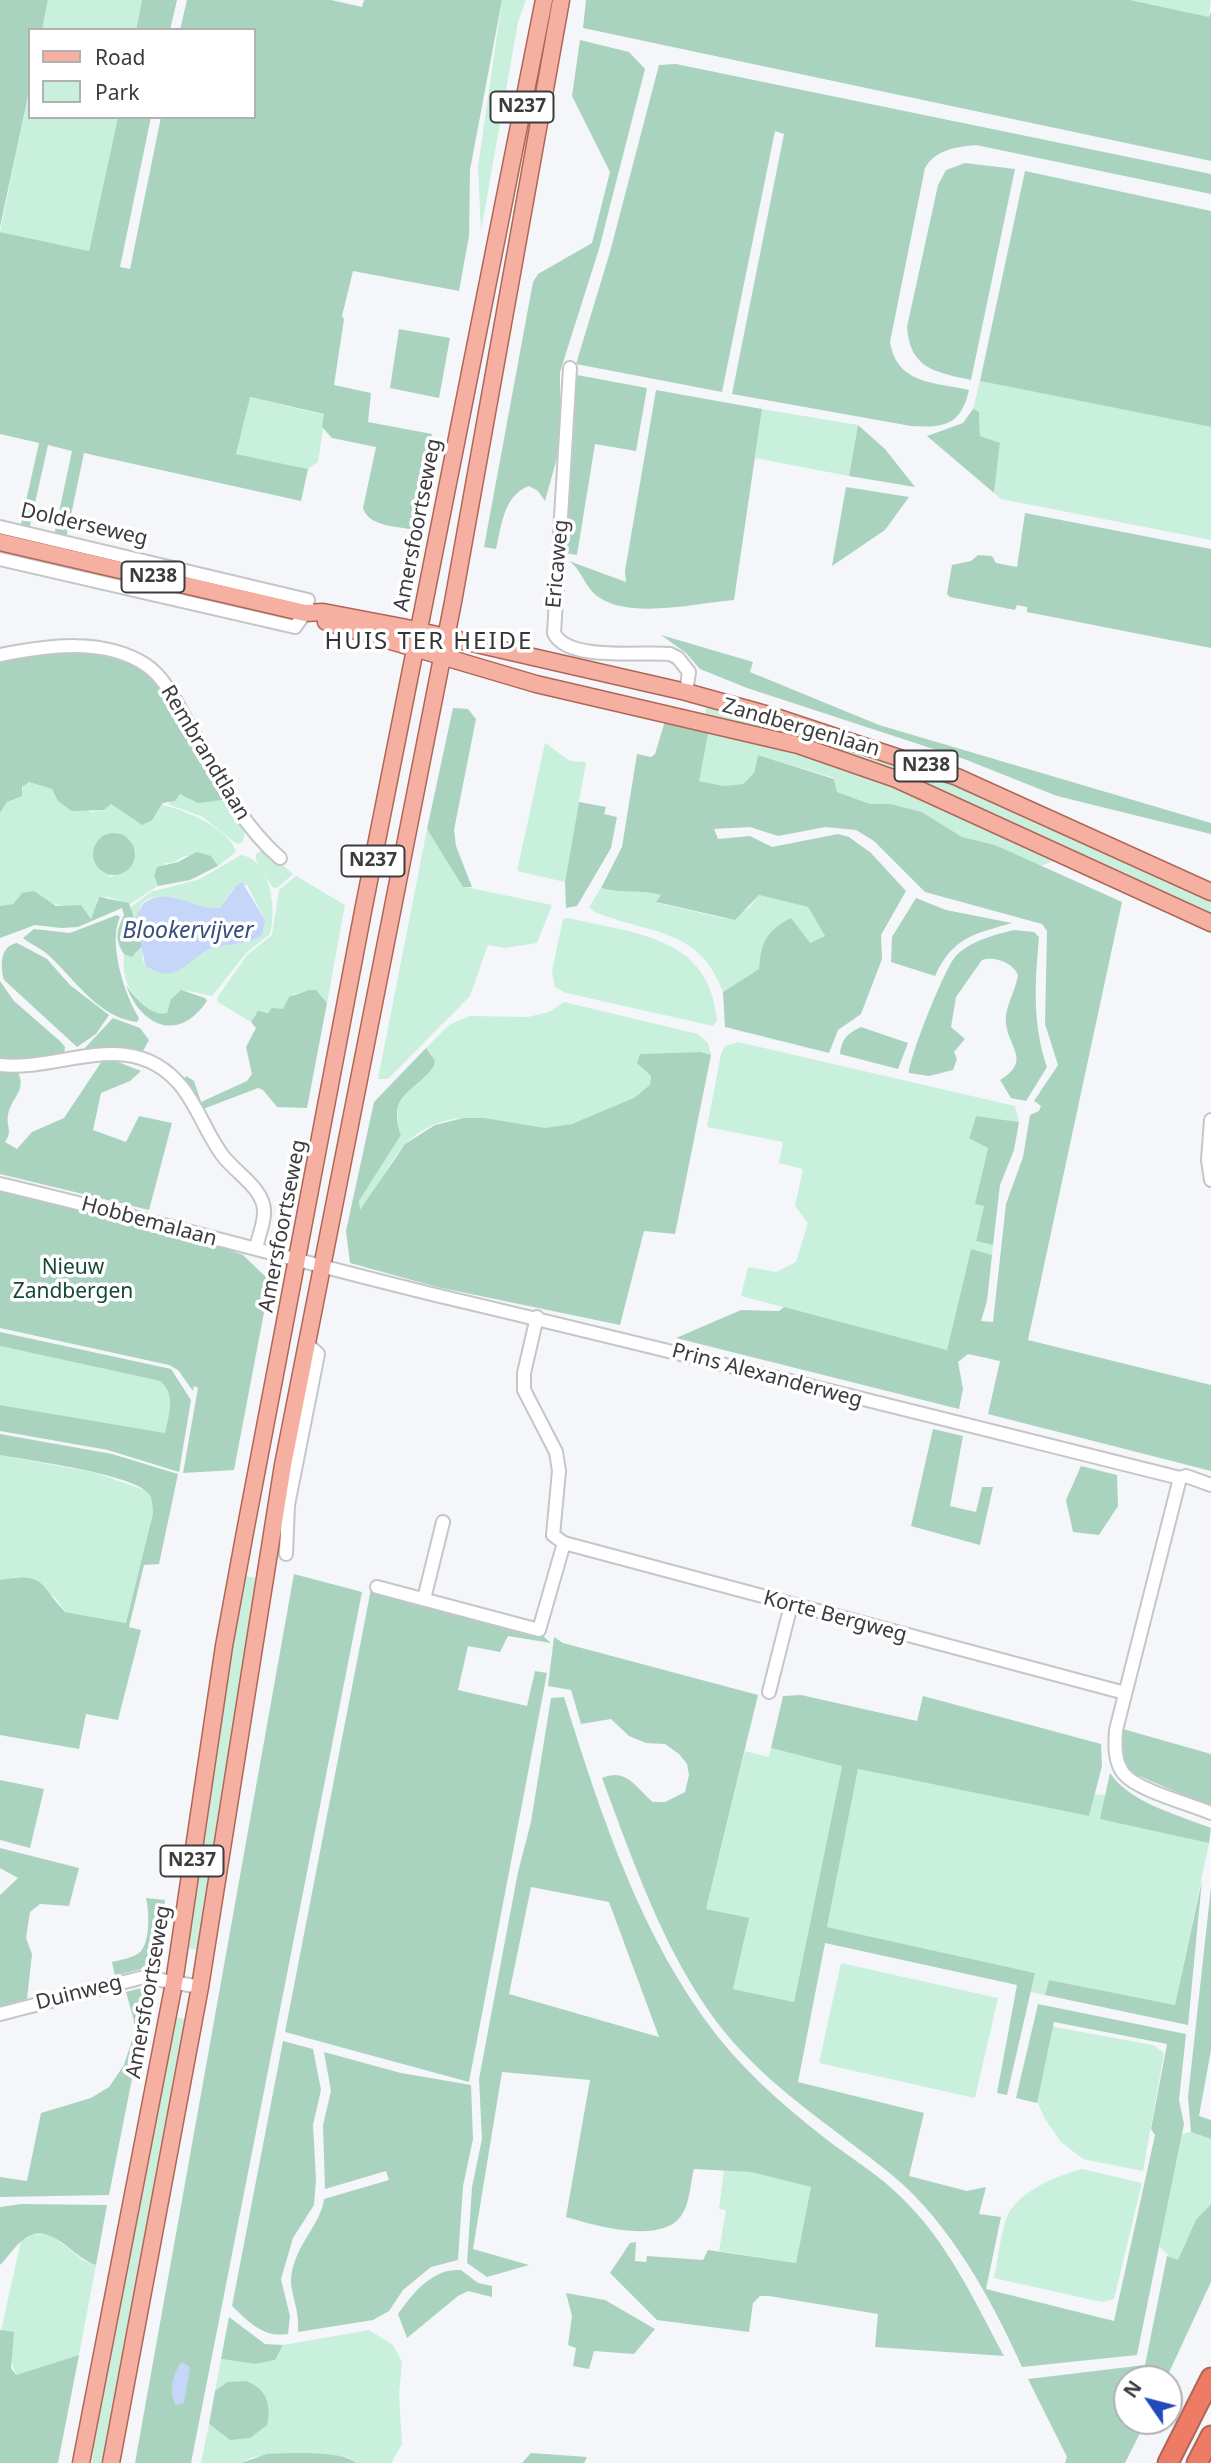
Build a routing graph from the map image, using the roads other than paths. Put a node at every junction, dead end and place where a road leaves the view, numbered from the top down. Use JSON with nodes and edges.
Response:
{"nodes":[{"id":1,"x":544,"y":0,"type":"edge"},
{"id":2,"x":561,"y":0,"type":"edge"},
{"id":3,"x":570,"y":368,"type":"dead end"},
{"id":4,"x":0,"y":527,"type":"edge"},
{"id":5,"x":0,"y":542,"type":"edge"},
{"id":6,"x":0,"y":559,"type":"edge"},
{"id":7,"x":305,"y":613,"type":"junction"},
{"id":8,"x":419,"y":631,"type":"junction"},
{"id":9,"x":446,"y":638,"type":"junction"},
{"id":10,"x":416,"y":648,"type":"junction"},
{"id":11,"x":0,"y":655,"type":"edge"},
{"id":12,"x":442,"y":656,"type":"junction"},
{"id":13,"x":686,"y":692,"type":"junction"},
{"id":14,"x":679,"y":716,"type":"junction"},
{"id":15,"x":280,"y":858,"type":"dead end"},
{"id":16,"x":1209,"y":893,"type":"edge"},
{"id":17,"x":1210,"y":922,"type":"edge"},
{"id":18,"x":0,"y":1065,"type":"edge"},
{"id":19,"x":1211,"y":1120,"type":"edge"},
{"id":20,"x":1211,"y":1180,"type":"edge"},
{"id":21,"x":0,"y":1184,"type":"edge"},
{"id":22,"x":256,"y":1248,"type":"junction"},
{"id":23,"x":298,"y":1258,"type":"junction"},
{"id":24,"x":322,"y":1265,"type":"junction"},
{"id":25,"x":537,"y":1317,"type":"junction"},
{"id":26,"x":306,"y":1343,"type":"junction"},
{"id":27,"x":1180,"y":1478,"type":"junction"},
{"id":28,"x":1211,"y":1485,"type":"edge"},
{"id":29,"x":443,"y":1522,"type":"dead end"},
{"id":30,"x":564,"y":1542,"type":"junction"},
{"id":31,"x":286,"y":1554,"type":"dead end"},
{"id":32,"x":377,"y":1587,"type":"dead end"},
{"id":33,"x":424,"y":1599,"type":"junction"},
{"id":34,"x":791,"y":1605,"type":"junction"},
{"id":35,"x":769,"y":1692,"type":"dead end"},
{"id":36,"x":1125,"y":1693,"type":"junction"},
{"id":37,"x":1211,"y":1812,"type":"edge"},
{"id":38,"x":174,"y":1983,"type":"junction"},
{"id":39,"x":200,"y":1987,"type":"junction"},
{"id":40,"x":0,"y":2014,"type":"edge"},
{"id":41,"x":1211,"y":2378,"type":"edge"},
{"id":42,"x":1211,"y":2435,"type":"edge"},
{"id":43,"x":81,"y":2463,"type":"edge"},
{"id":44,"x":111,"y":2463,"type":"edge"},
{"id":45,"x":1168,"y":2463,"type":"edge"},
{"id":46,"x":1197,"y":2463,"type":"edge"}],
"edges":[{"from":1,"to":8,"type":"main road","name":"Amersfoortseweg","number":"N237"},
{"from":2,"to":9,"type":"main road","number":"N237"},
{"from":3,"to":13,"type":"street","name":"Ericaweg"},
{"from":4,"to":7,"type":"street","name":"Dolderseweg"},
{"from":5,"to":7,"type":"main road","name":"Dolderseweg","number":"N238"},
{"from":6,"to":7,"type":"street","name":"Dolderseweg"},
{"from":7,"to":8,"type":"main road","name":"Dolderseweg","number":"N238"},
{"from":7,"to":10,"type":"main road","name":"Dolderseweg","number":"N238"},
{"from":8,"to":9,"type":"main road","number":"N238"},
{"from":8,"to":10,"type":"main road","name":"Amersfoortseweg","number":"N237"},
{"from":9,"to":12,"type":"main road","number":"N237"},
{"from":9,"to":13,"type":"main road","name":"Zandbergenlaan","number":"N238"},
{"from":10,"to":12,"type":"main road","number":"N238"},
{"from":10,"to":23,"type":"main road","name":"Amersfoortseweg","number":"N237"},
{"from":11,"to":15,"type":"street","name":"Rembrandtlaan"},
{"from":12,"to":14,"type":"main road","name":"Zandbergenlaan","number":"N238"},
{"from":12,"to":24,"type":"main road","number":"N237"},
{"from":13,"to":14,"type":"main road"},
{"from":13,"to":16,"type":"main road","name":"Zandbergenlaan","number":"N238"},
{"from":14,"to":17,"type":"main road","name":"Zandbergenlaan","number":"N238"},
{"from":18,"to":22,"type":"street"},
{"from":19,"to":20,"type":"street"},
{"from":21,"to":22,"type":"street","name":"Hobbemalaan"},
{"from":22,"to":23,"type":"street","name":"Hobbemalaan"},
{"from":23,"to":24,"type":"street","name":"Hobbemalaan"},
{"from":23,"to":38,"type":"main road","name":"Amersfoortseweg","number":"N237"},
{"from":24,"to":25,"type":"street","name":"Prins Alexanderweg"},
{"from":24,"to":26,"type":"main road","number":"N237"},
{"from":25,"to":27,"type":"street","name":"Prins Alexanderweg"},
{"from":25,"to":30,"type":"street"},
{"from":26,"to":31,"type":"street"},
{"from":26,"to":39,"type":"main road","number":"N237"},
{"from":27,"to":28,"type":"street","name":"Prins Alexanderweg"},
{"from":27,"to":36,"type":"street"},
{"from":29,"to":33,"type":"street"},
{"from":30,"to":33,"type":"street"},
{"from":30,"to":34,"type":"street","name":"Korte Bergweg"},
{"from":32,"to":33,"type":"street"},
{"from":34,"to":35,"type":"street"},
{"from":34,"to":36,"type":"street","name":"Korte Bergweg"},
{"from":36,"to":37,"type":"street"},
{"from":38,"to":39,"type":"street","name":"Duinweg"},
{"from":38,"to":40,"type":"street","name":"Duinweg"},
{"from":38,"to":43,"type":"main road","name":"Amersfoortseweg","number":"N237"},
{"from":39,"to":44,"type":"main road","number":"N237"},
{"from":41,"to":45,"type":"highway"},
{"from":42,"to":46,"type":"highway"}]}
